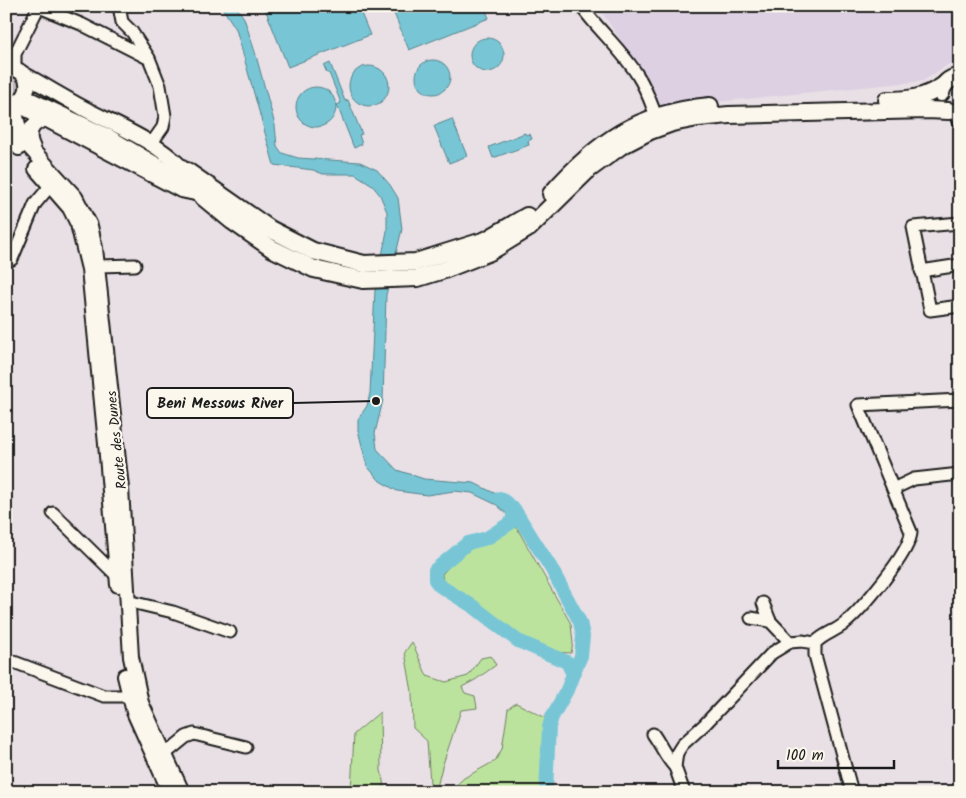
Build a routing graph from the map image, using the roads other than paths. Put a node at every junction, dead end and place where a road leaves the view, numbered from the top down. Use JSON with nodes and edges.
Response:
{"nodes":[{"id":1,"x":39,"y":6,"type":"edge"},
{"id":2,"x":119,"y":6,"type":"edge"},
{"id":3,"x":581,"y":6,"type":"edge"},
{"id":4,"x":149,"y":58,"type":"junction"},
{"id":5,"x":12,"y":69,"type":"edge"},
{"id":6,"x":960,"y":76,"type":"edge"},
{"id":7,"x":944,"y":85,"type":"junction"},
{"id":8,"x":20,"y":101,"type":"edge"},
{"id":9,"x":957,"y":115,"type":"edge"},
{"id":10,"x":656,"y":116,"type":"junction"},
{"id":11,"x":46,"y":119,"type":"junction"},
{"id":12,"x":6,"y":125,"type":"edge"},
{"id":13,"x":151,"y":144,"type":"junction"},
{"id":14,"x":36,"y":155,"type":"junction"},
{"id":15,"x":182,"y":168,"type":"junction"},
{"id":16,"x":51,"y":185,"type":"junction"},
{"id":17,"x":203,"y":196,"type":"junction"},
{"id":18,"x":960,"y":223,"type":"edge"},
{"id":19,"x":6,"y":262,"type":"edge"},
{"id":20,"x":135,"y":265,"type":"dead end"},
{"id":21,"x":960,"y":265,"type":"edge"},
{"id":22,"x":98,"y":266,"type":"junction"},
{"id":23,"x":417,"y":270,"type":"junction"},
{"id":24,"x":921,"y":270,"type":"junction"},
{"id":25,"x":363,"y":272,"type":"junction"},
{"id":26,"x":960,"y":306,"type":"edge"},
{"id":27,"x":960,"y":400,"type":"edge"},
{"id":28,"x":960,"y":474,"type":"edge"},
{"id":29,"x":893,"y":489,"type":"junction"},
{"id":30,"x":53,"y":513,"type":"dead end"},
{"id":31,"x":117,"y":576,"type":"junction"},
{"id":32,"x":127,"y":601,"type":"junction"},
{"id":33,"x":763,"y":603,"type":"dead end"},
{"id":34,"x":752,"y":618,"type":"dead end"},
{"id":35,"x":770,"y":621,"type":"junction"},
{"id":36,"x":230,"y":632,"type":"dead end"},
{"id":37,"x":790,"y":642,"type":"junction"},
{"id":38,"x":815,"y":643,"type":"junction"},
{"id":39,"x":6,"y":659,"type":"edge"},
{"id":40,"x":129,"y":696,"type":"junction"},
{"id":41,"x":653,"y":734,"type":"dead end"},
{"id":42,"x":246,"y":747,"type":"dead end"},
{"id":43,"x":164,"y":755,"type":"junction"},
{"id":44,"x":675,"y":767,"type":"junction"},
{"id":45,"x":170,"y":792,"type":"edge"},
{"id":46,"x":182,"y":792,"type":"edge"},
{"id":47,"x":684,"y":792,"type":"edge"},
{"id":48,"x":852,"y":792,"type":"edge"}],
"edges":[{"from":1,"to":4,"type":"street"},
{"from":1,"to":5,"type":"street"},
{"from":2,"to":4,"type":"street"},
{"from":3,"to":10,"type":"street"},
{"from":4,"to":13,"type":"street"},
{"from":5,"to":8,"type":"main road"},
{"from":5,"to":13,"type":"main road"},
{"from":6,"to":7,"type":"highway"},
{"from":7,"to":9,"type":"highway"},
{"from":7,"to":10,"type":"highway"},
{"from":8,"to":11,"type":"main road"},
{"from":8,"to":14,"type":"main road","name":"Route des Dunes"},
{"from":8,"to":15,"type":"highway"},
{"from":8,"to":17,"type":"highway"},
{"from":9,"to":23,"type":"highway"},
{"from":10,"to":23,"type":"highway"},
{"from":11,"to":14,"type":"main road"},
{"from":11,"to":17,"type":"main road"},
{"from":12,"to":16,"type":"main road","name":"Route des Dunes"},
{"from":13,"to":15,"type":"main road"},
{"from":14,"to":22,"type":"main road","name":"Route des Dunes"},
{"from":15,"to":25,"type":"highway"},
{"from":16,"to":19,"type":"street"},
{"from":16,"to":31,"type":"main road","name":"Route des Dunes"},
{"from":17,"to":25,"type":"highway"},
{"from":18,"to":24,"type":"street"},
{"from":20,"to":22,"type":"street"},
{"from":21,"to":24,"type":"street"},
{"from":22,"to":32,"type":"main road","name":"Route des Dunes"},
{"from":23,"to":25,"type":"highway"},
{"from":24,"to":26,"type":"street"},
{"from":27,"to":29,"type":"street"},
{"from":28,"to":29,"type":"street"},
{"from":29,"to":38,"type":"street"},
{"from":30,"to":31,"type":"street"},
{"from":31,"to":40,"type":"main road","name":"Route des Dunes"},
{"from":32,"to":36,"type":"street"},
{"from":32,"to":43,"type":"main road","name":"Route des Dunes"},
{"from":33,"to":35,"type":"street"},
{"from":34,"to":35,"type":"street"},
{"from":35,"to":37,"type":"street"},
{"from":37,"to":38,"type":"street"},
{"from":37,"to":44,"type":"street"},
{"from":38,"to":48,"type":"street"},
{"from":39,"to":40,"type":"street"},
{"from":40,"to":45,"type":"main road","name":"Route des Dunes"},
{"from":41,"to":44,"type":"street"},
{"from":42,"to":43,"type":"street"},
{"from":43,"to":46,"type":"main road","name":"Route des Dunes"},
{"from":44,"to":47,"type":"street"}]}
